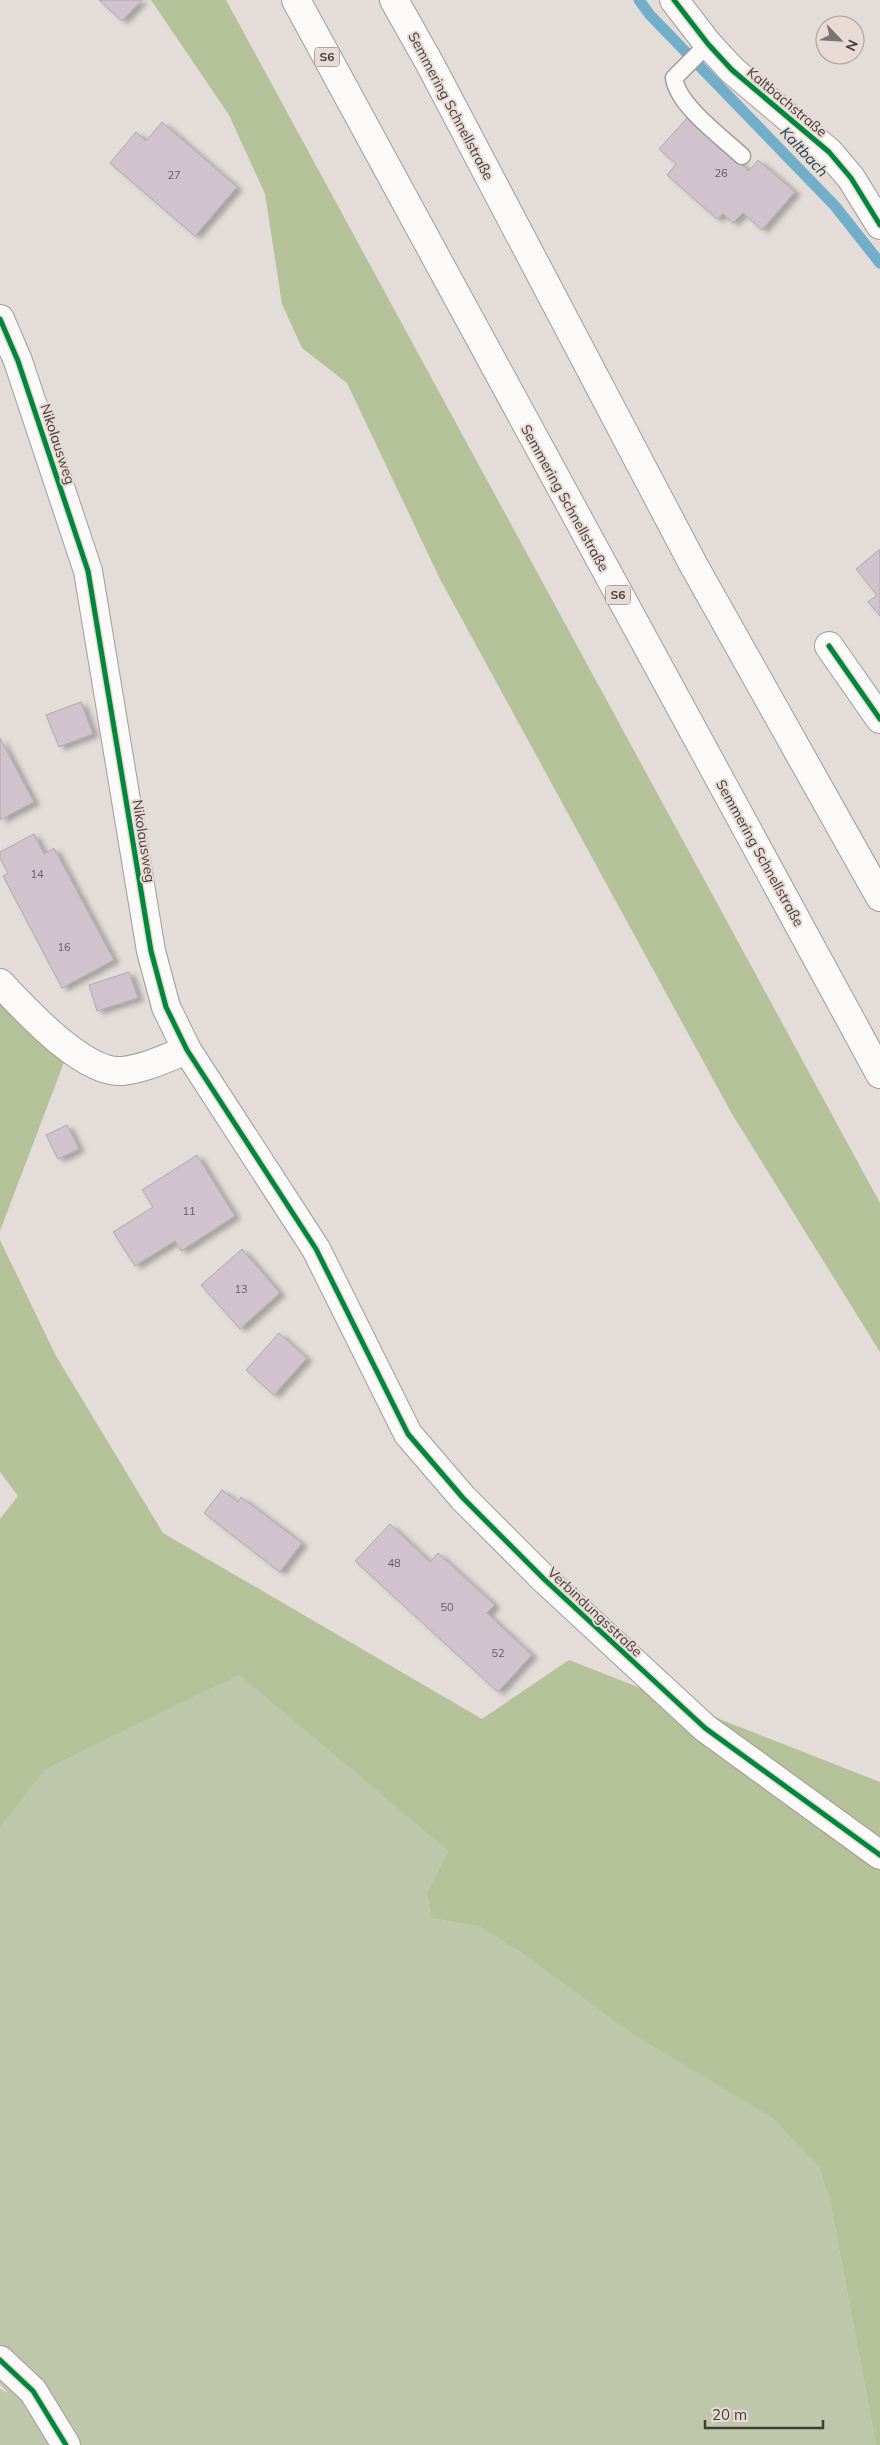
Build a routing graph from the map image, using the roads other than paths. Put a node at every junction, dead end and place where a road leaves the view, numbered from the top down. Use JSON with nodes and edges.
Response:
{"nodes":[{"id":1,"x":296,"y":0,"type":"edge"},
{"id":2,"x":394,"y":0,"type":"edge"},
{"id":3,"x":674,"y":0,"type":"edge"},
{"id":4,"x":703,"y":49,"type":"junction"},
{"id":5,"x":742,"y":156,"type":"dead end"},
{"id":6,"x":851,"y":178,"type":"junction"},
{"id":7,"x":880,"y":188,"type":"edge"},
{"id":8,"x":880,"y":225,"type":"edge"},
{"id":9,"x":0,"y":319,"type":"edge"},
{"id":10,"x":829,"y":646,"type":"dead end"},
{"id":11,"x":880,"y":719,"type":"edge"},
{"id":12,"x":880,"y":897,"type":"edge"},
{"id":13,"x":0,"y":983,"type":"edge"},
{"id":14,"x":187,"y":1050,"type":"junction"},
{"id":15,"x":880,"y":1074,"type":"edge"},
{"id":16,"x":355,"y":1330,"type":"joint"},
{"id":17,"x":880,"y":1855,"type":"edge"},
{"id":18,"x":0,"y":2360,"type":"edge"},
{"id":19,"x":66,"y":2445,"type":"edge"}],
"edges":[{"from":1,"to":15,"type":"main road","name":"Semmering Schnellstraße","number":"S6"},
{"from":2,"to":12,"type":"main road","name":"Semmering Schnellstraße"},
{"from":3,"to":4,"type":"main road","name":"Kaltbachstraße"},
{"from":4,"to":5,"type":"lane"},
{"from":4,"to":6,"type":"main road","name":"Kaltbachstraße"},
{"from":6,"to":7,"type":"main road"},
{"from":6,"to":8,"type":"main road","name":"Kaltbachstraße"},
{"from":9,"to":14,"type":"main road","name":"Nikolausweg"},
{"from":10,"to":11,"type":"main road"},
{"from":13,"to":14,"type":"main road"},
{"from":14,"to":16,"type":"main road","name":"Nikolausweg"},
{"from":16,"to":17,"type":"main road","name":"Verbindungsstraße"},
{"from":18,"to":19,"type":"main road"}]}
